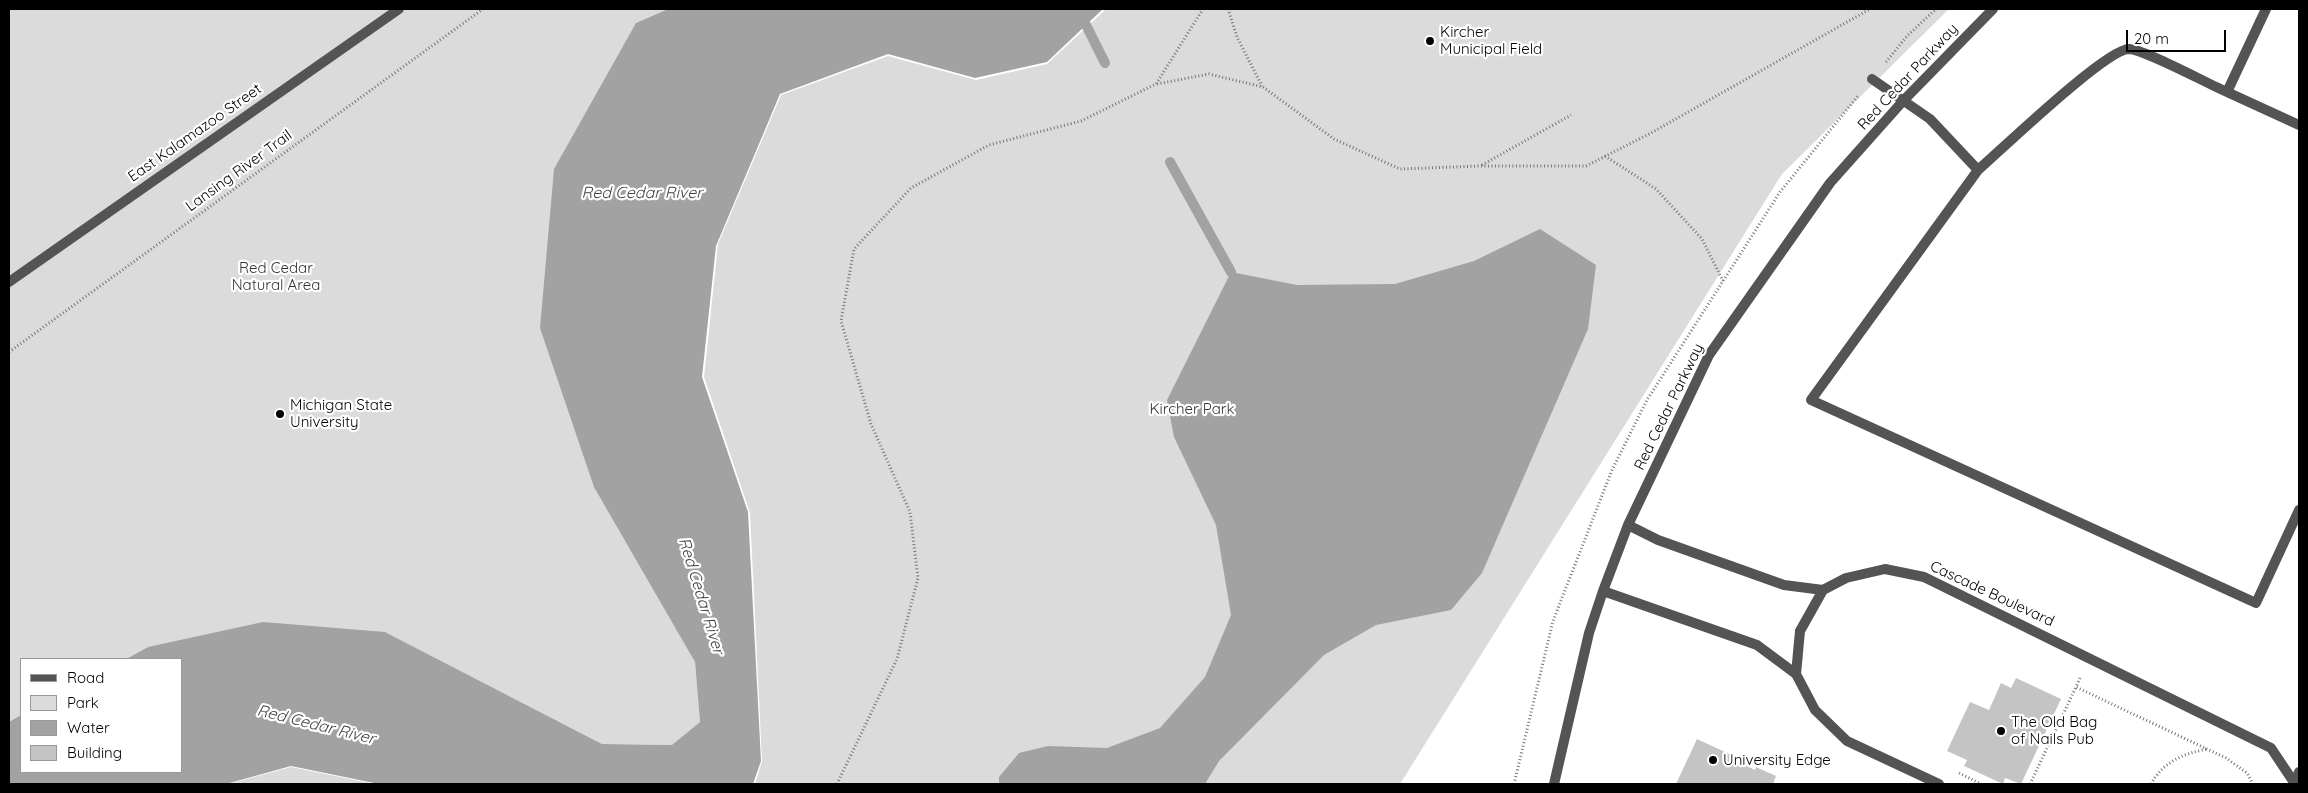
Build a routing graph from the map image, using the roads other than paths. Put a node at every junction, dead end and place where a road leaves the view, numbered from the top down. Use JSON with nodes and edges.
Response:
{"nodes":[{"id":1,"x":399,"y":9,"type":"edge"},
{"id":2,"x":1993,"y":9,"type":"edge"},
{"id":3,"x":2266,"y":9,"type":"edge"},
{"id":4,"x":1872,"y":79,"type":"dead end"},
{"id":5,"x":2227,"y":92,"type":"junction"},
{"id":6,"x":1903,"y":101,"type":"junction"},
{"id":7,"x":2299,"y":125,"type":"edge"},
{"id":8,"x":1978,"y":170,"type":"junction"},
{"id":9,"x":9,"y":282,"type":"edge"},
{"id":10,"x":2299,"y":510,"type":"edge"},
{"id":11,"x":1628,"y":525,"type":"junction"},
{"id":12,"x":1823,"y":590,"type":"junction"},
{"id":13,"x":1603,"y":591,"type":"junction"},
{"id":14,"x":1796,"y":674,"type":"junction"},
{"id":15,"x":2299,"y":772,"type":"edge"},
{"id":16,"x":2294,"y":783,"type":"edge"},
{"id":17,"x":1554,"y":784,"type":"edge"},
{"id":18,"x":1939,"y":784,"type":"edge"}],
"edges":[{"from":1,"to":9,"type":"street","name":"East Kalamazoo Street"},
{"from":2,"to":6,"type":"street","name":"Red Cedar Parkway"},
{"from":3,"to":5,"type":"street"},
{"from":4,"to":6,"type":"street"},
{"from":5,"to":7,"type":"street"},
{"from":5,"to":8,"type":"street"},
{"from":6,"to":8,"type":"street"},
{"from":6,"to":11,"type":"street","name":"Red Cedar Parkway"},
{"from":8,"to":10,"type":"street"},
{"from":11,"to":12,"type":"street"},
{"from":11,"to":13,"type":"street","name":"Red Cedar Parkway"},
{"from":12,"to":14,"type":"street"},
{"from":12,"to":16,"type":"street","name":"Cascade Boulevard"},
{"from":13,"to":14,"type":"street"},
{"from":13,"to":17,"type":"street","name":"Red Cedar Parkway"},
{"from":14,"to":18,"type":"street"},
{"from":15,"to":16,"type":"street"}]}
